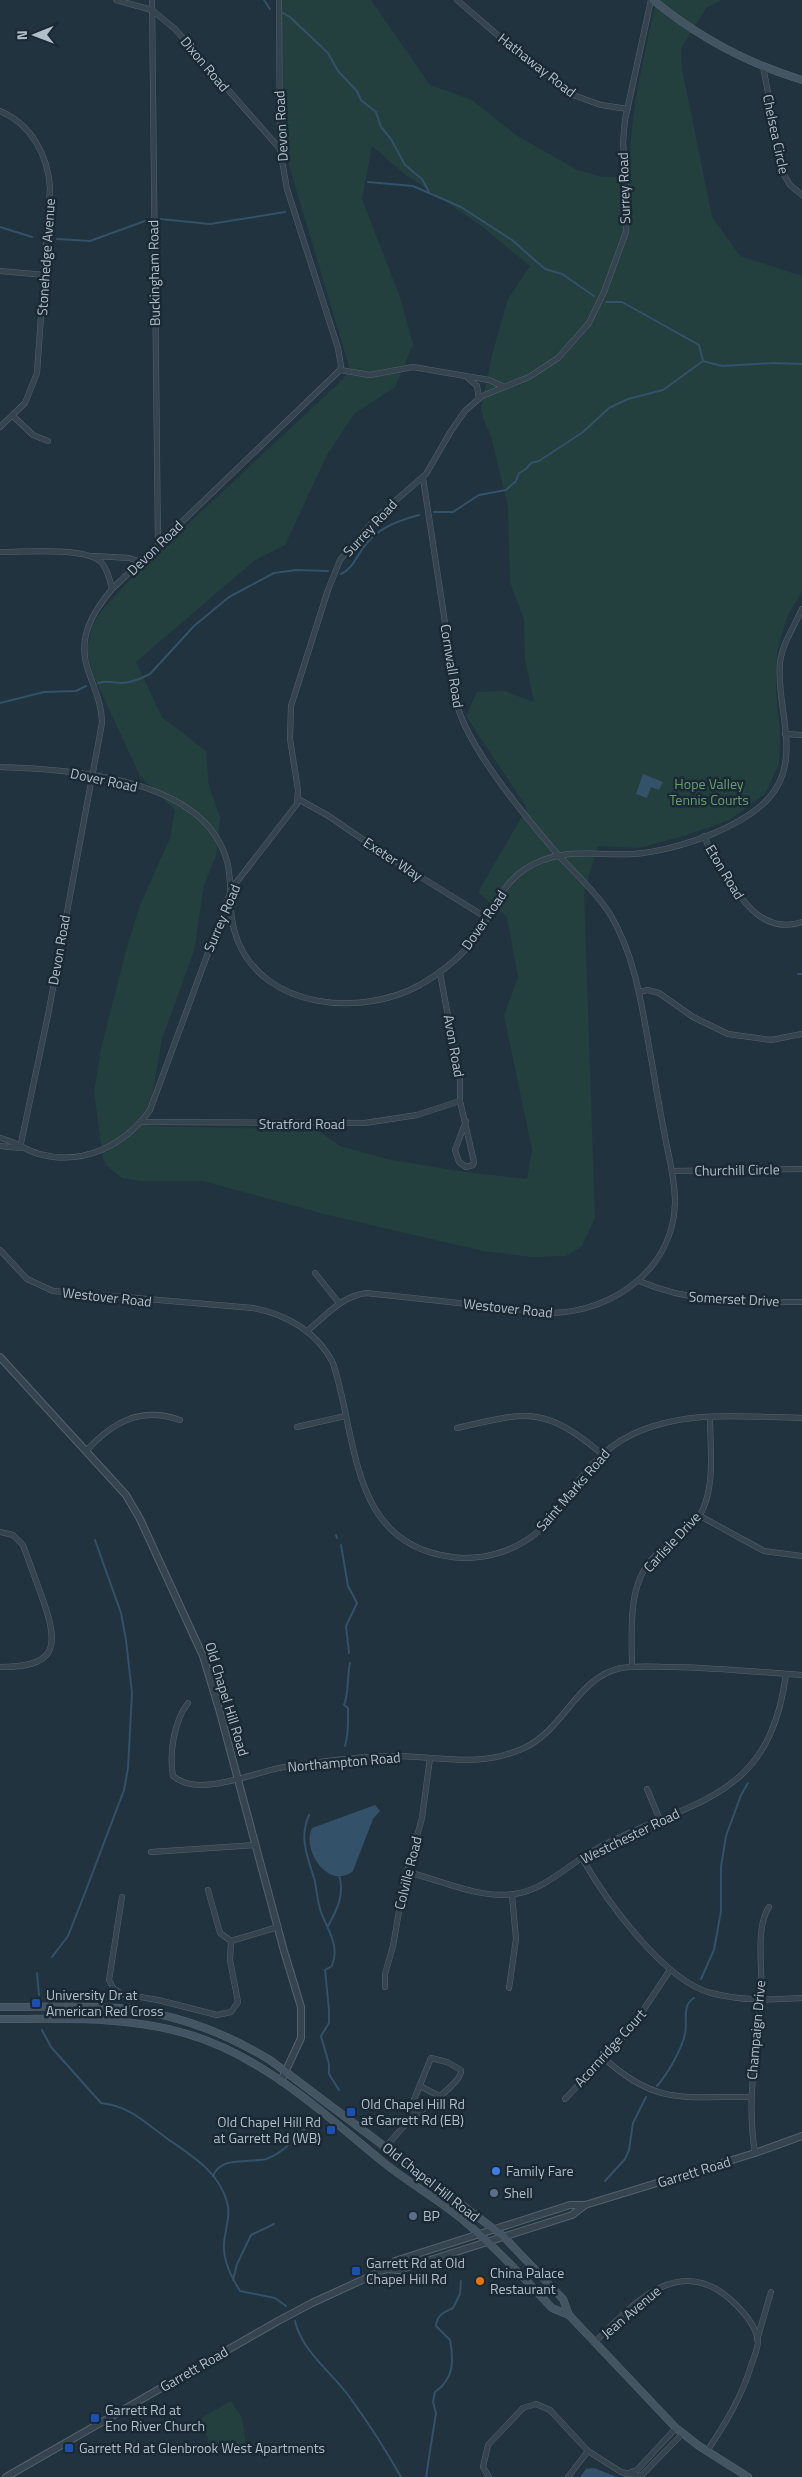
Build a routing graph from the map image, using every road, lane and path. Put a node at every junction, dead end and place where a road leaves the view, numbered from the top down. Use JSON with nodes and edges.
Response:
{"nodes":[{"id":1,"x":116,"y":0,"type":"edge"},
{"id":2,"x":152,"y":0,"type":"edge"},
{"id":3,"x":279,"y":0,"type":"edge"},
{"id":4,"x":457,"y":0,"type":"edge"},
{"id":5,"x":652,"y":0,"type":"edge"},
{"id":6,"x":152,"y":10,"type":"junction"},
{"id":7,"x":763,"y":66,"type":"junction"},
{"id":8,"x":802,"y":80,"type":"edge"},
{"id":9,"x":628,"y":109,"type":"junction"},
{"id":10,"x":0,"y":111,"type":"edge"},
{"id":11,"x":280,"y":149,"type":"junction"},
{"id":12,"x":802,"y":195,"type":"edge"},
{"id":13,"x":0,"y":271,"type":"edge"},
{"id":14,"x":45,"y":275,"type":"junction"},
{"id":15,"x":340,"y":370,"type":"junction"},
{"id":16,"x":468,"y":378,"type":"junction"},
{"id":17,"x":502,"y":386,"type":"junction"},
{"id":18,"x":479,"y":398,"type":"junction"},
{"id":19,"x":13,"y":416,"type":"junction"},
{"id":20,"x":0,"y":427,"type":"edge"},
{"id":21,"x":48,"y":441,"type":"dead end"},
{"id":22,"x":423,"y":478,"type":"junction"},
{"id":23,"x":158,"y":546,"type":"junction"},
{"id":24,"x":0,"y":552,"type":"edge"},
{"id":25,"x":94,"y":556,"type":"junction"},
{"id":26,"x":140,"y":562,"type":"junction"},
{"id":27,"x":112,"y":589,"type":"junction"},
{"id":28,"x":802,"y":609,"type":"edge"},
{"id":29,"x":786,"y":734,"type":"junction"},
{"id":30,"x":802,"y":736,"type":"edge"},
{"id":31,"x":0,"y":767,"type":"edge"},
{"id":32,"x":93,"y":776,"type":"junction"},
{"id":33,"x":298,"y":799,"type":"junction"},
{"id":34,"x":704,"y":836,"type":"junction"},
{"id":35,"x":559,"y":854,"type":"junction"},
{"id":36,"x":232,"y":888,"type":"junction"},
{"id":37,"x":487,"y":918,"type":"junction"},
{"id":38,"x":802,"y":922,"type":"edge"},
{"id":39,"x":440,"y":973,"type":"junction"},
{"id":40,"x":638,"y":992,"type":"junction"},
{"id":41,"x":802,"y":1034,"type":"edge"},
{"id":42,"x":460,"y":1101,"type":"junction"},
{"id":43,"x":466,"y":1120,"type":"junction"},
{"id":44,"x":142,"y":1122,"type":"junction"},
{"id":45,"x":0,"y":1138,"type":"edge"},
{"id":46,"x":0,"y":1146,"type":"edge"},
{"id":47,"x":20,"y":1148,"type":"junction"},
{"id":48,"x":802,"y":1169,"type":"edge"},
{"id":49,"x":672,"y":1171,"type":"junction"},
{"id":50,"x":0,"y":1250,"type":"edge"},
{"id":51,"x":315,"y":1273,"type":"dead end"},
{"id":52,"x":639,"y":1281,"type":"junction"},
{"id":53,"x":802,"y":1302,"type":"edge"},
{"id":54,"x":339,"y":1303,"type":"junction"},
{"id":55,"x":307,"y":1331,"type":"junction"},
{"id":56,"x":0,"y":1357,"type":"edge"},
{"id":57,"x":345,"y":1416,"type":"junction"},
{"id":58,"x":710,"y":1417,"type":"junction"},
{"id":59,"x":802,"y":1418,"type":"edge"},
{"id":60,"x":180,"y":1420,"type":"dead end"},
{"id":61,"x":297,"y":1427,"type":"dead end"},
{"id":62,"x":457,"y":1428,"type":"dead end"},
{"id":63,"x":87,"y":1450,"type":"junction"},
{"id":64,"x":602,"y":1454,"type":"junction"},
{"id":65,"x":700,"y":1516,"type":"junction"},
{"id":66,"x":0,"y":1532,"type":"edge"},
{"id":67,"x":802,"y":1556,"type":"edge"},
{"id":68,"x":0,"y":1666,"type":"edge"},
{"id":69,"x":632,"y":1667,"type":"junction"},
{"id":70,"x":786,"y":1674,"type":"junction"},
{"id":71,"x":802,"y":1675,"type":"edge"},
{"id":72,"x":188,"y":1703,"type":"dead end"},
{"id":73,"x":430,"y":1758,"type":"junction"},
{"id":74,"x":238,"y":1779,"type":"junction"},
{"id":75,"x":647,"y":1789,"type":"dead end"},
{"id":76,"x":660,"y":1820,"type":"junction"},
{"id":77,"x":256,"y":1845,"type":"junction"},
{"id":78,"x":151,"y":1852,"type":"dead end"},
{"id":79,"x":582,"y":1858,"type":"junction"},
{"id":80,"x":407,"y":1872,"type":"junction"},
{"id":81,"x":208,"y":1890,"type":"dead end"},
{"id":82,"x":512,"y":1895,"type":"junction"},
{"id":83,"x":122,"y":1897,"type":"dead end"},
{"id":84,"x":769,"y":1907,"type":"dead end"},
{"id":85,"x":278,"y":1927,"type":"junction"},
{"id":86,"x":231,"y":1941,"type":"junction"},
{"id":87,"x":670,"y":1970,"type":"junction"},
{"id":88,"x":385,"y":1988,"type":"dead end"},
{"id":89,"x":509,"y":1988,"type":"dead end"},
{"id":90,"x":802,"y":1998,"type":"edge"},
{"id":91,"x":760,"y":2000,"type":"junction"},
{"id":92,"x":0,"y":2007,"type":"edge"},
{"id":93,"x":0,"y":2019,"type":"edge"},
{"id":94,"x":604,"y":2058,"type":"junction"},
{"id":95,"x":287,"y":2072,"type":"junction"},
{"id":96,"x":281,"y":2081,"type":"junction"},
{"id":97,"x":420,"y":2086,"type":"junction"},
{"id":98,"x":440,"y":2096,"type":"junction"},
{"id":99,"x":750,"y":2097,"type":"junction"},
{"id":100,"x":565,"y":2099,"type":"dead end"},
{"id":101,"x":415,"y":2115,"type":"junction"},
{"id":102,"x":802,"y":2136,"type":"edge"},
{"id":103,"x":385,"y":2148,"type":"junction"},
{"id":104,"x":755,"y":2154,"type":"junction"},
{"id":105,"x":585,"y":2205,"type":"junction"},
{"id":106,"x":494,"y":2229,"type":"junction"},
{"id":107,"x":477,"y":2234,"type":"junction"},
{"id":108,"x":503,"y":2236,"type":"junction"},
{"id":109,"x":486,"y":2242,"type":"junction"},
{"id":110,"x":386,"y":2270,"type":"junction"},
{"id":111,"x":771,"y":2292,"type":"dead end"},
{"id":112,"x":569,"y":2315,"type":"junction"},
{"id":113,"x":757,"y":2340,"type":"junction"},
{"id":114,"x":594,"y":2343,"type":"junction"},
{"id":115,"x":676,"y":2428,"type":"junction"},
{"id":116,"x":683,"y":2433,"type":"junction"},
{"id":117,"x":588,"y":2451,"type":"junction"},
{"id":118,"x":707,"y":2451,"type":"junction"},
{"id":119,"x":626,"y":2474,"type":"junction"},
{"id":120,"x":6,"y":2477,"type":"edge"},
{"id":121,"x":489,"y":2477,"type":"edge"},
{"id":122,"x":568,"y":2477,"type":"edge"},
{"id":123,"x":748,"y":2477,"type":"edge"}],
"edges":[{"from":1,"to":6,"type":"street","name":"Dixon Road"},
{"from":2,"to":6,"type":"street","name":"Buckingham Road"},
{"from":3,"to":11,"type":"street","name":"Devon Road"},
{"from":4,"to":9,"type":"street","name":"Hathaway Road"},
{"from":5,"to":7,"type":"main road"},
{"from":5,"to":9,"type":"street","name":"Surrey Road"},
{"from":6,"to":11,"type":"street","name":"Dixon Road"},
{"from":6,"to":23,"type":"street","name":"Buckingham Road"},
{"from":7,"to":8,"type":"main road"},
{"from":7,"to":12,"type":"street","name":"Chelsea Circle"},
{"from":9,"to":17,"type":"street","name":"Surrey Road"},
{"from":10,"to":14,"type":"street","name":"Stonehedge Avenue"},
{"from":11,"to":15,"type":"street","name":"Devon Road"},
{"from":13,"to":14,"type":"street"},
{"from":14,"to":19,"type":"street","name":"Stonehedge Avenue"},
{"from":15,"to":16,"type":"street"},
{"from":15,"to":23,"type":"street","name":"Devon Road"},
{"from":16,"to":17,"type":"street"},
{"from":16,"to":18,"type":"street"},
{"from":17,"to":18,"type":"street","name":"Surrey Road"},
{"from":18,"to":22,"type":"street","name":"Surrey Road"},
{"from":19,"to":20,"type":"street","name":"Stonehedge Avenue"},
{"from":19,"to":21,"type":"street"},
{"from":22,"to":33,"type":"street","name":"Surrey Road"},
{"from":22,"to":35,"type":"street","name":"Cornwall Road"},
{"from":23,"to":26,"type":"street","name":"Devon Road"},
{"from":24,"to":25,"type":"street"},
{"from":25,"to":26,"type":"street"},
{"from":25,"to":27,"type":"street"},
{"from":26,"to":27,"type":"street","name":"Devon Road"},
{"from":27,"to":32,"type":"street","name":"Devon Road"},
{"from":28,"to":29,"type":"street","name":"Dover Road"},
{"from":29,"to":30,"type":"street"},
{"from":29,"to":34,"type":"street","name":"Dover Road"},
{"from":31,"to":32,"type":"street","name":"Dover Road"},
{"from":32,"to":36,"type":"street","name":"Dover Road"},
{"from":32,"to":47,"type":"street","name":"Devon Road"},
{"from":33,"to":36,"type":"street","name":"Surrey Road"},
{"from":33,"to":37,"type":"street","name":"Exeter Way"},
{"from":34,"to":35,"type":"street","name":"Dover Road"},
{"from":34,"to":38,"type":"street","name":"Eton Road"},
{"from":35,"to":37,"type":"street","name":"Dover Road"},
{"from":35,"to":40,"type":"street","name":"Westover Road"},
{"from":36,"to":39,"type":"street","name":"Dover Road"},
{"from":36,"to":44,"type":"street","name":"Surrey Road"},
{"from":37,"to":39,"type":"street","name":"Dover Road"},
{"from":39,"to":42,"type":"street","name":"Avon Road"},
{"from":40,"to":41,"type":"street"},
{"from":40,"to":49,"type":"street","name":"Westover Road"},
{"from":42,"to":43,"type":"street","name":"Avon Road"},
{"from":42,"to":44,"type":"street","name":"Stratford Road"},
{"from":43,"to":43,"type":"street","name":"Avon Road"},
{"from":44,"to":47,"type":"street","name":"Surrey Road"},
{"from":45,"to":47,"type":"street"},
{"from":46,"to":47,"type":"street"},
{"from":48,"to":49,"type":"street","name":"Churchill Circle"},
{"from":49,"to":52,"type":"street","name":"Westover Road"},
{"from":50,"to":55,"type":"street","name":"Westover Road"},
{"from":51,"to":54,"type":"street"},
{"from":52,"to":53,"type":"street","name":"Somerset Drive"},
{"from":52,"to":54,"type":"street","name":"Westover Road"},
{"from":54,"to":55,"type":"street","name":"Westover Road"},
{"from":55,"to":57,"type":"street","name":"Saint Marks Road"},
{"from":56,"to":63,"type":"street","name":"Old Chapel Hill Road"},
{"from":57,"to":61,"type":"street"},
{"from":57,"to":64,"type":"street","name":"Saint Marks Road"},
{"from":58,"to":59,"type":"street","name":"Saint Marks Road"},
{"from":58,"to":64,"type":"street","name":"Saint Marks Road"},
{"from":58,"to":65,"type":"street","name":"Carlisle Drive"},
{"from":60,"to":63,"type":"street"},
{"from":62,"to":64,"type":"street"},
{"from":63,"to":74,"type":"street","name":"Old Chapel Hill Road"},
{"from":65,"to":67,"type":"street"},
{"from":65,"to":69,"type":"street","name":"Carlisle Drive"},
{"from":66,"to":68,"type":"street"},
{"from":69,"to":70,"type":"street","name":"Northampton Road"},
{"from":69,"to":73,"type":"street","name":"Northampton Road"},
{"from":70,"to":71,"type":"street","name":"Northampton Road"},
{"from":70,"to":76,"type":"street","name":"Westchester Road"},
{"from":72,"to":74,"type":"street","name":"Northampton Road"},
{"from":73,"to":74,"type":"street","name":"Northampton Road"},
{"from":73,"to":80,"type":"street","name":"Colville Road"},
{"from":74,"to":77,"type":"street","name":"Old Chapel Hill Road"},
{"from":75,"to":76,"type":"street"},
{"from":76,"to":79,"type":"street","name":"Westchester Road"},
{"from":77,"to":78,"type":"street"},
{"from":77,"to":85,"type":"street","name":"Old Chapel Hill Road"},
{"from":79,"to":82,"type":"street","name":"Westchester Road"},
{"from":79,"to":87,"type":"street"},
{"from":80,"to":82,"type":"street","name":"Westchester Road"},
{"from":80,"to":88,"type":"street","name":"Colville Road"},
{"from":81,"to":86,"type":"street"},
{"from":82,"to":89,"type":"street"},
{"from":83,"to":86,"type":"street"},
{"from":84,"to":91,"type":"street","name":"Champaign Drive"},
{"from":85,"to":86,"type":"street"},
{"from":85,"to":95,"type":"street","name":"Old Chapel Hill Road"},
{"from":87,"to":91,"type":"street"},
{"from":87,"to":94,"type":"street","name":"Acornridge Court"},
{"from":90,"to":91,"type":"street"},
{"from":91,"to":99,"type":"street","name":"Champaign Drive"},
{"from":92,"to":95,"type":"main road"},
{"from":93,"to":96,"type":"main road"},
{"from":94,"to":99,"type":"street"},
{"from":94,"to":100,"type":"street","name":"Acornridge Court"},
{"from":95,"to":96,"type":"street","name":"Old Chapel Hill Road"},
{"from":95,"to":103,"type":"main road","name":"Old Chapel Hill Road"},
{"from":96,"to":107,"type":"main road","name":"Old Chapel Hill Road"},
{"from":97,"to":98,"type":"street"},
{"from":97,"to":98,"type":"street"},
{"from":97,"to":101,"type":"street"},
{"from":98,"to":101,"type":"street"},
{"from":99,"to":104,"type":"street","name":"Champaign Drive"},
{"from":101,"to":103,"type":"street"},
{"from":102,"to":104,"type":"street","name":"Garrett Road"},
{"from":103,"to":106,"type":"main road","name":"Old Chapel Hill Road"},
{"from":104,"to":105,"type":"street","name":"Garrett Road"},
{"from":105,"to":106,"type":"street","name":"Garrett Road"},
{"from":105,"to":108,"type":"street","name":"Garrett Road"},
{"from":106,"to":107,"type":"street","name":"Garrett Road"},
{"from":106,"to":108,"type":"main road","name":"Old Chapel Hill Road"},
{"from":107,"to":109,"type":"main road","name":"Old Chapel Hill Road"},
{"from":107,"to":110,"type":"street","name":"Garrett Road"},
{"from":108,"to":109,"type":"street","name":"Garrett Road"},
{"from":108,"to":112,"type":"main road","name":"Old Chapel Hill Road"},
{"from":109,"to":110,"type":"street","name":"Garrett Road"},
{"from":109,"to":112,"type":"main road","name":"Old Chapel Hill Road"},
{"from":110,"to":120,"type":"street","name":"Garrett Road"},
{"from":111,"to":113,"type":"street"},
{"from":112,"to":114,"type":"main road","name":"Old Chapel Hill Road"},
{"from":113,"to":114,"type":"street","name":"Jean Avenue"},
{"from":113,"to":118,"type":"street"},
{"from":114,"to":115,"type":"main road","name":"Old Chapel Hill Road"},
{"from":115,"to":116,"type":"main road","name":"Old Chapel Hill Road"},
{"from":115,"to":119,"type":"street"},
{"from":116,"to":118,"type":"main road","name":"Old Chapel Hill Road"},
{"from":116,"to":119,"type":"street"},
{"from":117,"to":119,"type":"street"},
{"from":117,"to":121,"type":"street"},
{"from":117,"to":122,"type":"street"},
{"from":118,"to":123,"type":"main road","name":"Old Chapel Hill Road"}]}
